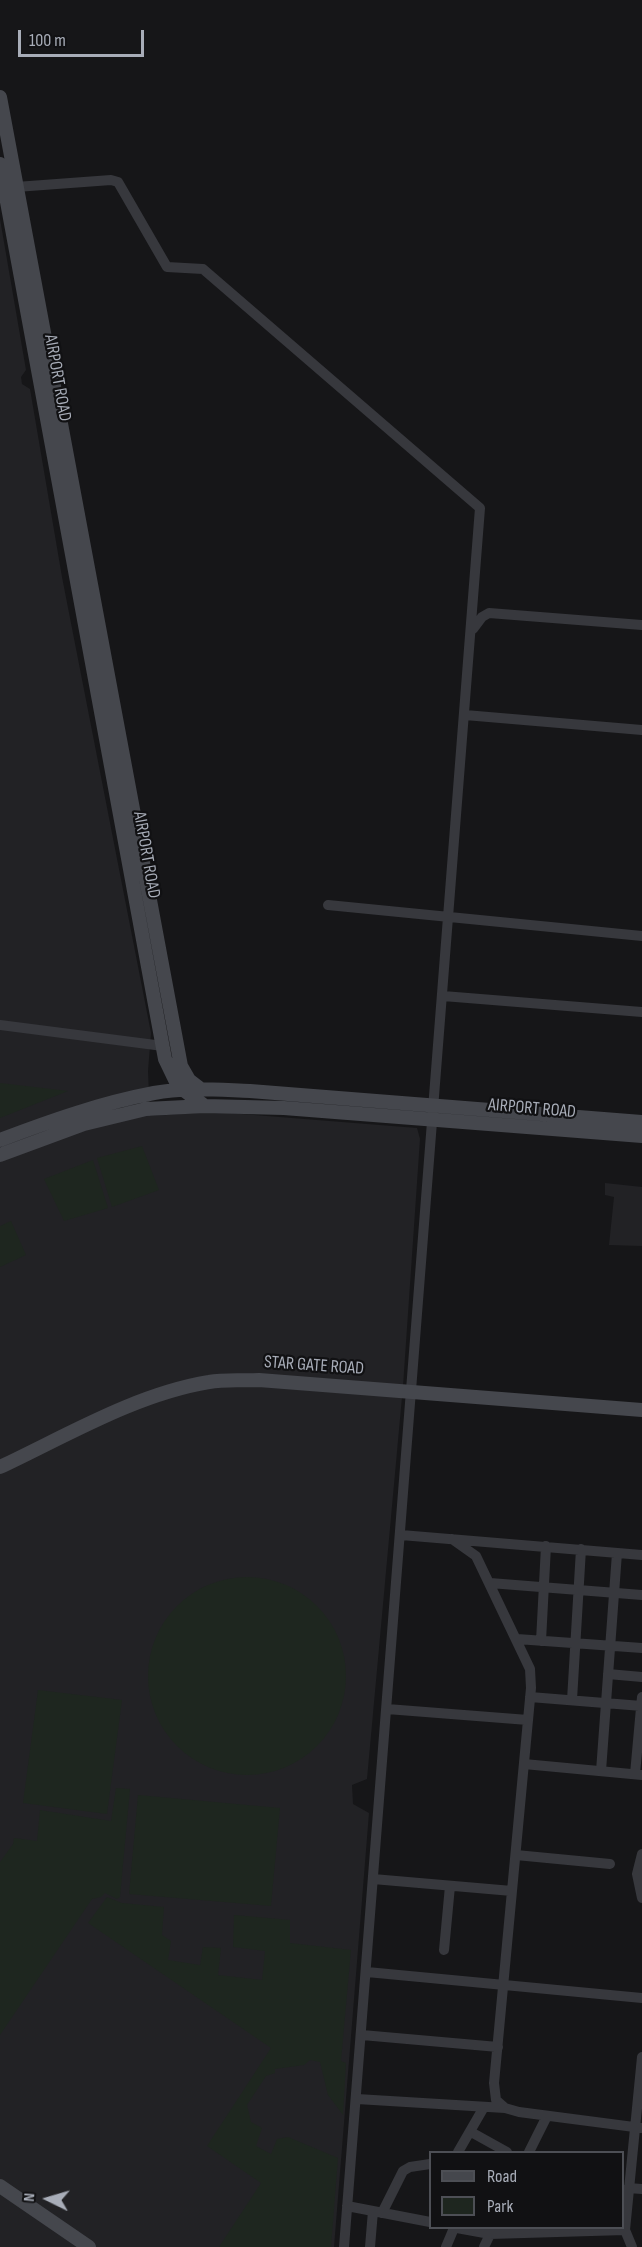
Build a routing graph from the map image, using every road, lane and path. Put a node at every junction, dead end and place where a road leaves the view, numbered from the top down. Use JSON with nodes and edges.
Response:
{"nodes":[{"id":1,"x":0,"y":97,"type":"edge"},
{"id":2,"x":0,"y":164,"type":"edge"},
{"id":3,"x":16,"y":187,"type":"junction"},
{"id":4,"x":642,"y":625,"type":"edge"},
{"id":5,"x":472,"y":629,"type":"junction"},
{"id":6,"x":465,"y":715,"type":"junction"},
{"id":7,"x":642,"y":730,"type":"edge"},
{"id":8,"x":328,"y":905,"type":"dead end"},
{"id":9,"x":450,"y":918,"type":"junction"},
{"id":10,"x":642,"y":936,"type":"edge"},
{"id":11,"x":443,"y":996,"type":"junction"},
{"id":12,"x":642,"y":1012,"type":"edge"},
{"id":13,"x":0,"y":1025,"type":"edge"},
{"id":14,"x":164,"y":1053,"type":"junction"},
{"id":15,"x":181,"y":1066,"type":"junction"},
{"id":16,"x":178,"y":1085,"type":"junction"},
{"id":17,"x":202,"y":1090,"type":"junction"},
{"id":18,"x":166,"y":1092,"type":"junction"},
{"id":19,"x":148,"y":1095,"type":"junction"},
{"id":20,"x":205,"y":1106,"type":"junction"},
{"id":21,"x":146,"y":1109,"type":"junction"},
{"id":22,"x":433,"y":1112,"type":"junction"},
{"id":23,"x":642,"y":1122,"type":"edge"},
{"id":24,"x":642,"y":1136,"type":"edge"},
{"id":25,"x":0,"y":1140,"type":"edge"},
{"id":26,"x":0,"y":1155,"type":"edge"},
{"id":27,"x":410,"y":1391,"type":"junction"},
{"id":28,"x":642,"y":1410,"type":"edge"},
{"id":29,"x":0,"y":1467,"type":"edge"},
{"id":30,"x":401,"y":1535,"type":"junction"},
{"id":31,"x":452,"y":1539,"type":"junction"},
{"id":32,"x":546,"y":1546,"type":"junction"},
{"id":33,"x":581,"y":1550,"type":"junction"},
{"id":34,"x":617,"y":1553,"type":"junction"},
{"id":35,"x":642,"y":1555,"type":"edge"},
{"id":36,"x":490,"y":1583,"type":"junction"},
{"id":37,"x":544,"y":1587,"type":"junction"},
{"id":38,"x":579,"y":1590,"type":"junction"},
{"id":39,"x":614,"y":1593,"type":"junction"},
{"id":40,"x":642,"y":1595,"type":"edge"},
{"id":41,"x":517,"y":1639,"type":"junction"},
{"id":42,"x":541,"y":1641,"type":"junction"},
{"id":43,"x":576,"y":1643,"type":"junction"},
{"id":44,"x":610,"y":1646,"type":"junction"},
{"id":45,"x":642,"y":1648,"type":"edge"},
{"id":46,"x":608,"y":1674,"type":"junction"},
{"id":47,"x":642,"y":1677,"type":"edge"},
{"id":48,"x":530,"y":1696,"type":"junction"},
{"id":49,"x":642,"y":1697,"type":"edge"},
{"id":50,"x":572,"y":1700,"type":"junction"},
{"id":51,"x":606,"y":1703,"type":"junction"},
{"id":52,"x":642,"y":1706,"type":"edge"},
{"id":53,"x":387,"y":1709,"type":"junction"},
{"id":54,"x":528,"y":1720,"type":"junction"},
{"id":55,"x":524,"y":1764,"type":"junction"},
{"id":56,"x":601,"y":1771,"type":"junction"},
{"id":57,"x":639,"y":1774,"type":"edge"},
{"id":58,"x":642,"y":1854,"type":"edge"},
{"id":59,"x":516,"y":1855,"type":"junction"},
{"id":60,"x":610,"y":1864,"type":"dead end"},
{"id":61,"x":373,"y":1879,"type":"junction"},
{"id":62,"x":450,"y":1886,"type":"junction"},
{"id":63,"x":512,"y":1891,"type":"junction"},
{"id":64,"x":642,"y":1898,"type":"edge"},
{"id":65,"x":444,"y":1950,"type":"dead end"},
{"id":66,"x":367,"y":1972,"type":"junction"},
{"id":67,"x":504,"y":1983,"type":"junction"},
{"id":68,"x":642,"y":1998,"type":"edge"},
{"id":69,"x":362,"y":2035,"type":"junction"},
{"id":70,"x":498,"y":2047,"type":"junction"},
{"id":71,"x":642,"y":2057,"type":"edge"},
{"id":72,"x":357,"y":2100,"type":"junction"},
{"id":73,"x":484,"y":2107,"type":"junction"},
{"id":74,"x":505,"y":2108,"type":"junction"},
{"id":75,"x":547,"y":2116,"type":"junction"},
{"id":76,"x":638,"y":2128,"type":"edge"},
{"id":77,"x":471,"y":2132,"type":"junction"},
{"id":78,"x":459,"y":2151,"type":"edge"},
{"id":79,"x":505,"y":2151,"type":"edge"},
{"id":80,"x":530,"y":2151,"type":"edge"},
{"id":81,"x":429,"y":2164,"type":"edge"},
{"id":82,"x":0,"y":2186,"type":"edge"},
{"id":83,"x":628,"y":2188,"type":"junction"},
{"id":84,"x":642,"y":2189,"type":"edge"},
{"id":85,"x":347,"y":2206,"type":"junction"},
{"id":86,"x":378,"y":2212,"type":"junction"},
{"id":87,"x":429,"y":2222,"type":"edge"},
{"id":88,"x":455,"y":2229,"type":"edge"},
{"id":89,"x":468,"y":2229,"type":"edge"},
{"id":90,"x":602,"y":2229,"type":"edge"},
{"id":91,"x":625,"y":2230,"type":"junction"},
{"id":92,"x":492,"y":2231,"type":"edge"},
{"id":93,"x":88,"y":2247,"type":"edge"},
{"id":94,"x":344,"y":2247,"type":"edge"},
{"id":95,"x":370,"y":2247,"type":"edge"},
{"id":96,"x":446,"y":2247,"type":"edge"},
{"id":97,"x":484,"y":2247,"type":"edge"},
{"id":98,"x":632,"y":2247,"type":"edge"}],
"edges":[{"from":1,"to":3,"type":"main road","name":"AIRPORT ROAD"},
{"from":2,"to":14,"type":"main road","name":"AIRPORT ROAD"},
{"from":3,"to":5,"type":"street"},
{"from":3,"to":15,"type":"main road","name":"AIRPORT ROAD"},
{"from":4,"to":5,"type":"street"},
{"from":5,"to":6,"type":"street"},
{"from":6,"to":7,"type":"street"},
{"from":6,"to":9,"type":"street"},
{"from":8,"to":9,"type":"street"},
{"from":9,"to":10,"type":"street"},
{"from":9,"to":11,"type":"street"},
{"from":11,"to":12,"type":"street"},
{"from":11,"to":22,"type":"street"},
{"from":13,"to":14,"type":"street"},
{"from":14,"to":16,"type":"main road","name":"AIRPORT ROAD"},
{"from":14,"to":19,"type":"main road"},
{"from":15,"to":16,"type":"main road"},
{"from":15,"to":17,"type":"main road"},
{"from":16,"to":17,"type":"main road","name":"AIRPORT ROAD"},
{"from":16,"to":18,"type":"main road","name":"AIRPORT ROAD"},
{"from":16,"to":20,"type":"main road"},
{"from":17,"to":22,"type":"main road","name":"AIRPORT ROAD"},
{"from":18,"to":19,"type":"main road","name":"AIRPORT ROAD"},
{"from":18,"to":21,"type":"main road"},
{"from":19,"to":25,"type":"main road","name":"AIRPORT ROAD"},
{"from":20,"to":21,"type":"main road","name":"AIRPORT ROAD"},
{"from":20,"to":22,"type":"main road","name":"AIRPORT ROAD"},
{"from":21,"to":26,"type":"main road","name":"AIRPORT ROAD"},
{"from":22,"to":23,"type":"main road","name":"AIRPORT ROAD"},
{"from":22,"to":24,"type":"main road","name":"AIRPORT ROAD"},
{"from":22,"to":27,"type":"street"},
{"from":27,"to":28,"type":"main road","name":"STAR GATE ROAD"},
{"from":27,"to":29,"type":"main road","name":"STAR GATE ROAD"},
{"from":27,"to":30,"type":"street"},
{"from":30,"to":31,"type":"street"},
{"from":30,"to":53,"type":"street"},
{"from":31,"to":32,"type":"street"},
{"from":31,"to":36,"type":"street"},
{"from":32,"to":33,"type":"street"},
{"from":32,"to":37,"type":"street"},
{"from":33,"to":34,"type":"street"},
{"from":33,"to":38,"type":"street"},
{"from":34,"to":35,"type":"street"},
{"from":34,"to":39,"type":"street"},
{"from":36,"to":37,"type":"street"},
{"from":36,"to":41,"type":"street"},
{"from":37,"to":38,"type":"street"},
{"from":37,"to":42,"type":"street"},
{"from":38,"to":39,"type":"street"},
{"from":38,"to":43,"type":"street"},
{"from":39,"to":40,"type":"street"},
{"from":39,"to":44,"type":"street"},
{"from":41,"to":42,"type":"street"},
{"from":41,"to":48,"type":"street"},
{"from":42,"to":43,"type":"street"},
{"from":43,"to":44,"type":"street"},
{"from":43,"to":50,"type":"street"},
{"from":44,"to":45,"type":"street"},
{"from":44,"to":46,"type":"street"},
{"from":46,"to":47,"type":"street"},
{"from":46,"to":51,"type":"street"},
{"from":48,"to":50,"type":"street"},
{"from":48,"to":54,"type":"street"},
{"from":49,"to":52,"type":"street"},
{"from":50,"to":51,"type":"street"},
{"from":51,"to":52,"type":"street"},
{"from":51,"to":56,"type":"street"},
{"from":52,"to":57,"type":"street"},
{"from":53,"to":54,"type":"street"},
{"from":53,"to":61,"type":"street"},
{"from":54,"to":55,"type":"street"},
{"from":55,"to":56,"type":"street"},
{"from":55,"to":59,"type":"street"},
{"from":56,"to":57,"type":"street"},
{"from":58,"to":64,"type":"street"},
{"from":59,"to":60,"type":"street"},
{"from":59,"to":63,"type":"street"},
{"from":61,"to":62,"type":"street"},
{"from":61,"to":66,"type":"street"},
{"from":62,"to":63,"type":"street"},
{"from":62,"to":65,"type":"street"},
{"from":63,"to":67,"type":"street"},
{"from":66,"to":67,"type":"street"},
{"from":66,"to":69,"type":"street"},
{"from":67,"to":68,"type":"street"},
{"from":67,"to":70,"type":"street"},
{"from":69,"to":70,"type":"street"},
{"from":69,"to":72,"type":"street"},
{"from":70,"to":74,"type":"street"},
{"from":71,"to":76,"type":"street"},
{"from":72,"to":73,"type":"street"},
{"from":72,"to":85,"type":"street"},
{"from":73,"to":74,"type":"street"},
{"from":73,"to":77,"type":"street"},
{"from":74,"to":75,"type":"street"},
{"from":75,"to":76,"type":"street"},
{"from":75,"to":80,"type":"street"},
{"from":76,"to":83,"type":"street"},
{"from":77,"to":78,"type":"street"},
{"from":77,"to":79,"type":"street"},
{"from":81,"to":86,"type":"street"},
{"from":82,"to":93,"type":"main road"},
{"from":83,"to":84,"type":"street"},
{"from":83,"to":91,"type":"street"},
{"from":85,"to":86,"type":"street"},
{"from":85,"to":94,"type":"street"},
{"from":86,"to":87,"type":"street"},
{"from":86,"to":95,"type":"street"},
{"from":88,"to":96,"type":"street"},
{"from":89,"to":92,"type":"street"},
{"from":90,"to":91,"type":"street"},
{"from":90,"to":92,"type":"street"},
{"from":91,"to":98,"type":"street"},
{"from":92,"to":97,"type":"street"}]}
